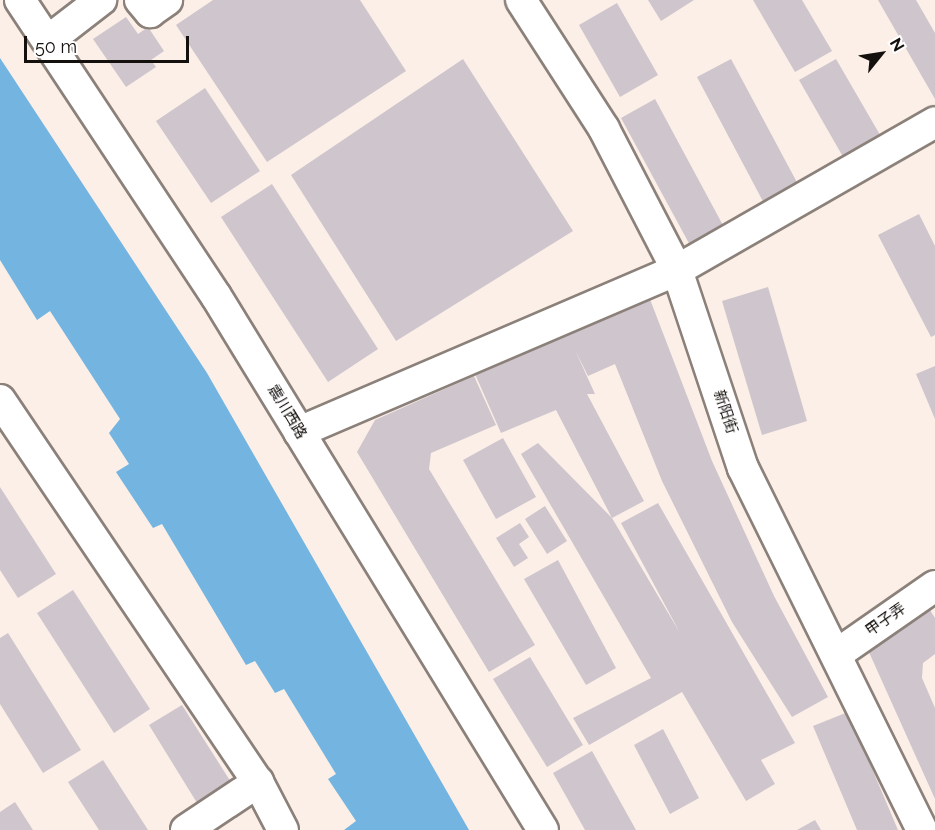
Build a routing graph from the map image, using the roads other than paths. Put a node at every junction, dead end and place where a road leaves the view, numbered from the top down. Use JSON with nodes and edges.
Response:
{"nodes":[{"id":1,"x":20,"y":0,"type":"edge"},
{"id":2,"x":100,"y":0,"type":"edge"},
{"id":3,"x":140,"y":0,"type":"edge"},
{"id":4,"x":167,"y":0,"type":"edge"},
{"id":5,"x":521,"y":0,"type":"edge"},
{"id":6,"x":49,"y":40,"type":"junction"},
{"id":7,"x":935,"y":122,"type":"edge"},
{"id":8,"x":677,"y":270,"type":"junction"},
{"id":9,"x":5,"y":419,"type":"edge"},
{"id":10,"x":299,"y":432,"type":"junction"},
{"id":11,"x":935,"y":586,"type":"edge"},
{"id":12,"x":837,"y":654,"type":"junction"},
{"id":13,"x":258,"y":782,"type":"junction"},
{"id":14,"x":186,"y":830,"type":"edge"},
{"id":15,"x":283,"y":830,"type":"edge"},
{"id":16,"x":543,"y":830,"type":"edge"},
{"id":17,"x":922,"y":830,"type":"edge"}],
"edges":[{"from":1,"to":6,"type":"street","name":"震川西路"},
{"from":2,"to":6,"type":"street"},
{"from":3,"to":4,"type":"street"},
{"from":5,"to":8,"type":"street","name":"新阳街"},
{"from":6,"to":10,"type":"street","name":"震川西路"},
{"from":7,"to":8,"type":"street"},
{"from":8,"to":10,"type":"street"},
{"from":8,"to":12,"type":"street","name":"新阳街"},
{"from":9,"to":13,"type":"street"},
{"from":10,"to":16,"type":"street","name":"震川西路"},
{"from":11,"to":12,"type":"street","name":"甲子弄"},
{"from":12,"to":17,"type":"street","name":"新阳街"},
{"from":13,"to":14,"type":"street"},
{"from":13,"to":15,"type":"street"}]}
